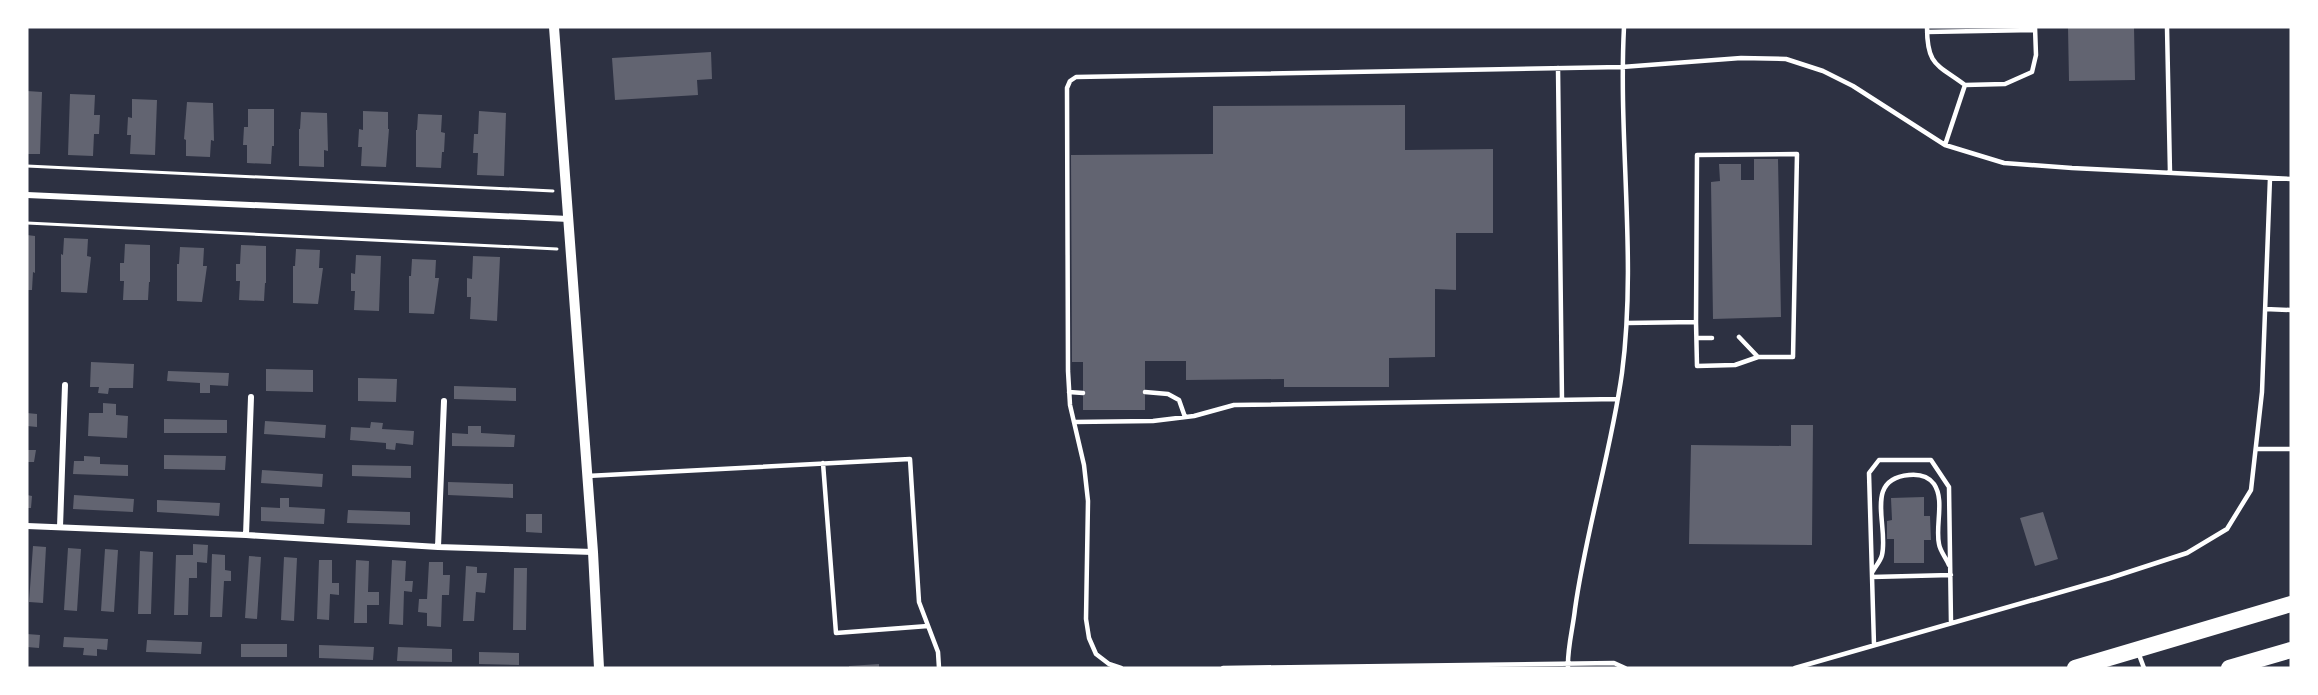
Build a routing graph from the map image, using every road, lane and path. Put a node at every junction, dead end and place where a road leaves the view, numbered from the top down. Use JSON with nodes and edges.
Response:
{"nodes":[{"id":1,"x":554,"y":27,"type":"edge"},
{"id":2,"x":1624,"y":27,"type":"edge"},
{"id":3,"x":2167,"y":27,"type":"edge"},
{"id":4,"x":2035,"y":28,"type":"edge"},
{"id":5,"x":1927,"y":29,"type":"edge"},
{"id":6,"x":1982,"y":29,"type":"edge"},
{"id":7,"x":1622,"y":67,"type":"junction"},
{"id":8,"x":1558,"y":68,"type":"junction"},
{"id":9,"x":1965,"y":85,"type":"junction"},
{"id":10,"x":1945,"y":145,"type":"junction"},
{"id":11,"x":27,"y":166,"type":"edge"},
{"id":12,"x":2170,"y":173,"type":"junction"},
{"id":13,"x":2270,"y":178,"type":"junction"},
{"id":14,"x":2291,"y":179,"type":"edge"},
{"id":15,"x":567,"y":192,"type":"junction"},
{"id":16,"x":27,"y":195,"type":"edge"},
{"id":17,"x":570,"y":219,"type":"junction"},
{"id":18,"x":27,"y":223,"type":"edge"},
{"id":19,"x":571,"y":249,"type":"junction"},
{"id":20,"x":2265,"y":309,"type":"junction"},
{"id":21,"x":2291,"y":310,"type":"edge"},
{"id":22,"x":1696,"y":322,"type":"junction"},
{"id":23,"x":1627,"y":323,"type":"junction"},
{"id":24,"x":1739,"y":337,"type":"dead end"},
{"id":25,"x":1696,"y":338,"type":"junction"},
{"id":26,"x":1712,"y":338,"type":"dead end"},
{"id":27,"x":1758,"y":357,"type":"junction"},
{"id":28,"x":65,"y":385,"type":"dead end"},
{"id":29,"x":1069,"y":392,"type":"junction"},
{"id":30,"x":1145,"y":392,"type":"dead end"},
{"id":31,"x":1083,"y":393,"type":"dead end"},
{"id":32,"x":251,"y":397,"type":"dead end"},
{"id":33,"x":1617,"y":399,"type":"junction"},
{"id":34,"x":1562,"y":400,"type":"junction"},
{"id":35,"x":444,"y":401,"type":"dead end"},
{"id":36,"x":1185,"y":417,"type":"junction"},
{"id":37,"x":1074,"y":422,"type":"junction"},
{"id":38,"x":2256,"y":449,"type":"junction"},
{"id":39,"x":2291,"y":449,"type":"edge"},
{"id":40,"x":823,"y":463,"type":"junction"},
{"id":41,"x":587,"y":476,"type":"junction"},
{"id":42,"x":27,"y":526,"type":"edge"},
{"id":43,"x":60,"y":527,"type":"junction"},
{"id":44,"x":246,"y":535,"type":"junction"},
{"id":45,"x":438,"y":547,"type":"junction"},
{"id":46,"x":593,"y":552,"type":"junction"},
{"id":47,"x":1950,"y":567,"type":"junction"},
{"id":48,"x":1872,"y":575,"type":"junction"},
{"id":49,"x":1951,"y":575,"type":"junction"},
{"id":50,"x":2291,"y":603,"type":"edge"},
{"id":51,"x":1952,"y":623,"type":"junction"},
{"id":52,"x":928,"y":626,"type":"junction"},
{"id":53,"x":1874,"y":645,"type":"junction"},
{"id":54,"x":2137,"y":649,"type":"junction"},
{"id":55,"x":2291,"y":650,"type":"edge"},
{"id":56,"x":1568,"y":666,"type":"edge"},
{"id":57,"x":599,"y":668,"type":"edge"},
{"id":58,"x":939,"y":668,"type":"edge"},
{"id":59,"x":1121,"y":668,"type":"edge"},
{"id":60,"x":1223,"y":668,"type":"edge"},
{"id":61,"x":1625,"y":668,"type":"edge"},
{"id":62,"x":1795,"y":668,"type":"edge"},
{"id":63,"x":2075,"y":668,"type":"edge"},
{"id":64,"x":2144,"y":668,"type":"edge"},
{"id":65,"x":2229,"y":668,"type":"edge"}],
"edges":[{"from":1,"to":15,"type":"street"},
{"from":2,"to":7,"type":"lane"},
{"from":3,"to":12,"type":"lane"},
{"from":4,"to":6,"type":"lane"},
{"from":4,"to":9,"type":"lane"},
{"from":5,"to":6,"type":"lane"},
{"from":5,"to":9,"type":"lane"},
{"from":7,"to":8,"type":"lane"},
{"from":7,"to":10,"type":"lane"},
{"from":7,"to":23,"type":"lane"},
{"from":8,"to":29,"type":"lane"},
{"from":8,"to":34,"type":"lane"},
{"from":9,"to":10,"type":"lane"},
{"from":10,"to":12,"type":"lane"},
{"from":11,"to":15,"type":"path"},
{"from":12,"to":13,"type":"lane"},
{"from":13,"to":14,"type":"lane"},
{"from":13,"to":20,"type":"lane"},
{"from":15,"to":17,"type":"street"},
{"from":16,"to":17,"type":"street"},
{"from":17,"to":19,"type":"street"},
{"from":18,"to":19,"type":"path"},
{"from":19,"to":41,"type":"street"},
{"from":20,"to":21,"type":"lane"},
{"from":20,"to":38,"type":"lane"},
{"from":22,"to":23,"type":"lane"},
{"from":22,"to":25,"type":"lane"},
{"from":22,"to":27,"type":"lane"},
{"from":23,"to":33,"type":"lane"},
{"from":24,"to":27,"type":"lane"},
{"from":25,"to":26,"type":"lane"},
{"from":25,"to":27,"type":"lane"},
{"from":28,"to":43,"type":"street"},
{"from":29,"to":31,"type":"lane"},
{"from":29,"to":37,"type":"lane"},
{"from":30,"to":36,"type":"lane"},
{"from":32,"to":44,"type":"street"},
{"from":33,"to":34,"type":"lane"},
{"from":33,"to":56,"type":"lane"},
{"from":34,"to":36,"type":"lane"},
{"from":35,"to":45,"type":"street"},
{"from":36,"to":37,"type":"lane"},
{"from":37,"to":59,"type":"lane"},
{"from":38,"to":39,"type":"lane"},
{"from":38,"to":51,"type":"lane"},
{"from":40,"to":41,"type":"lane"},
{"from":40,"to":52,"type":"lane"},
{"from":40,"to":52,"type":"lane"},
{"from":41,"to":46,"type":"street"},
{"from":42,"to":43,"type":"street"},
{"from":43,"to":44,"type":"street"},
{"from":44,"to":45,"type":"street"},
{"from":45,"to":46,"type":"street"},
{"from":46,"to":57,"type":"street"},
{"from":47,"to":48,"type":"lane"},
{"from":47,"to":48,"type":"lane"},
{"from":47,"to":49,"type":"lane"},
{"from":48,"to":49,"type":"lane"},
{"from":48,"to":53,"type":"lane"},
{"from":49,"to":51,"type":"lane"},
{"from":50,"to":54,"type":"highway"},
{"from":51,"to":53,"type":"lane"},
{"from":52,"to":58,"type":"lane"},
{"from":53,"to":62,"type":"lane"},
{"from":54,"to":63,"type":"highway"},
{"from":54,"to":64,"type":"lane"},
{"from":55,"to":65,"type":"highway"},
{"from":56,"to":60,"type":"lane"},
{"from":56,"to":61,"type":"lane"}]}
